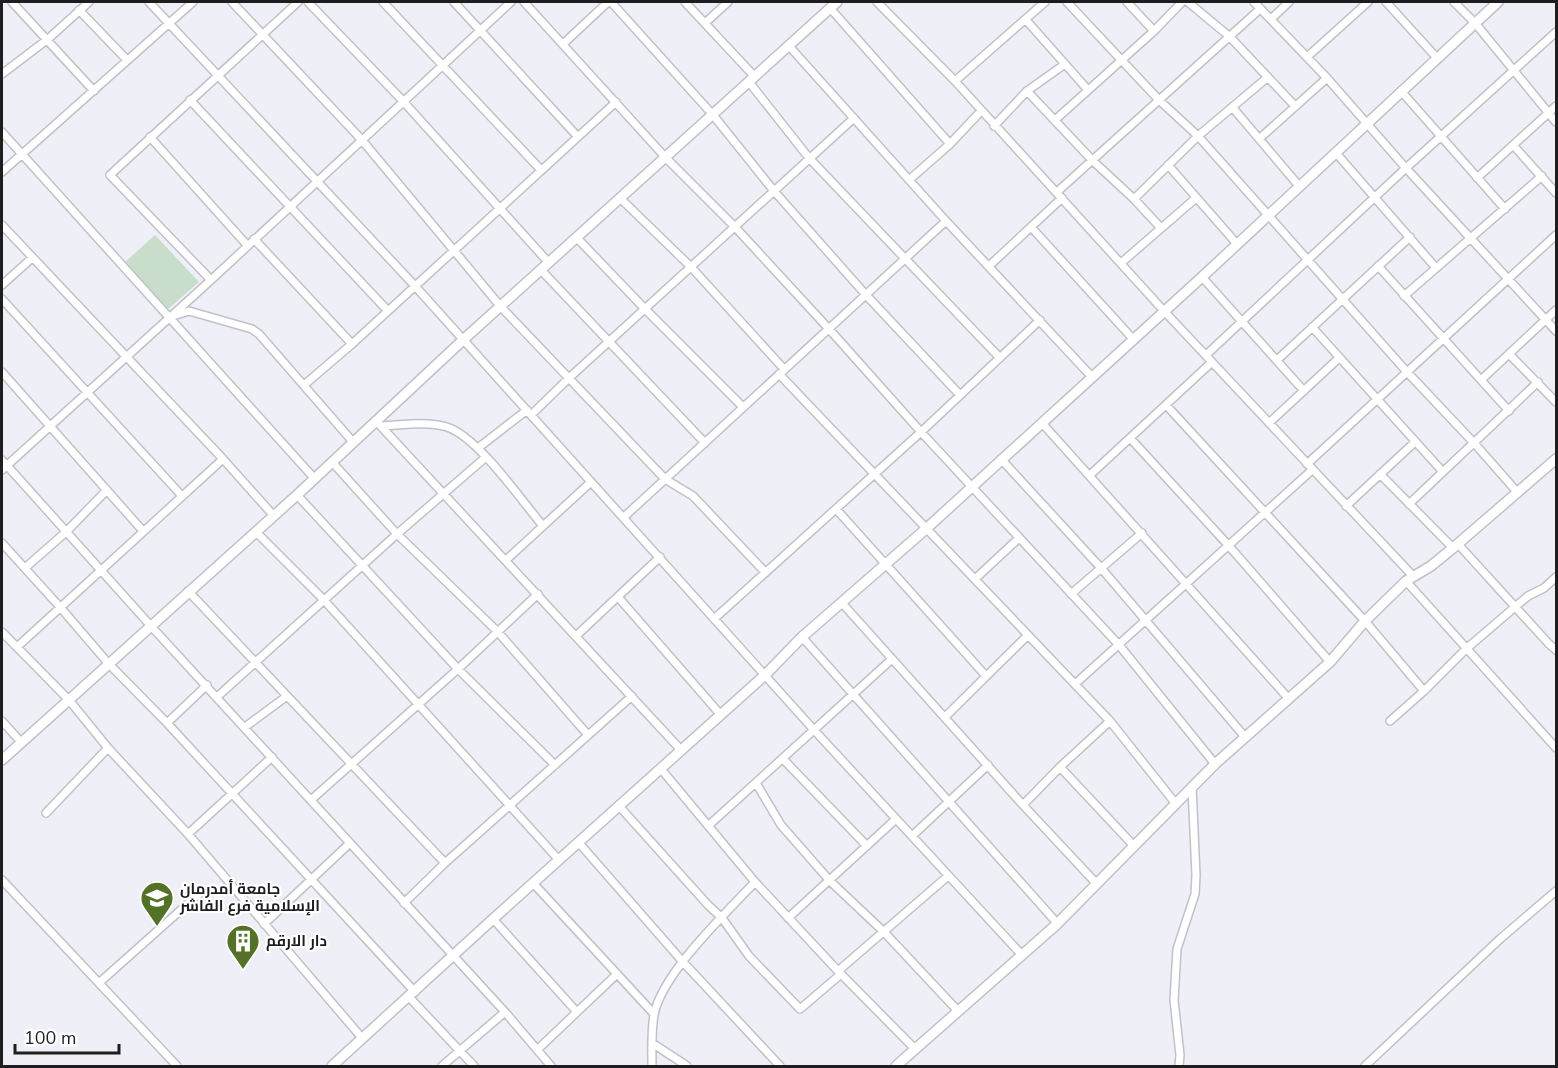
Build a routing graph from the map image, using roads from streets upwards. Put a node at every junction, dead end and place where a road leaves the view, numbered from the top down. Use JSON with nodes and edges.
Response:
{"nodes":[{"id":1,"x":12,"y":2,"type":"edge"},
{"id":2,"x":89,"y":2,"type":"edge"},
{"id":3,"x":149,"y":2,"type":"edge"},
{"id":4,"x":193,"y":2,"type":"edge"},
{"id":5,"x":232,"y":2,"type":"edge"},
{"id":6,"x":298,"y":2,"type":"edge"},
{"id":7,"x":308,"y":2,"type":"edge"},
{"id":8,"x":383,"y":2,"type":"edge"},
{"id":9,"x":454,"y":2,"type":"edge"},
{"id":10,"x":511,"y":2,"type":"edge"},
{"id":11,"x":524,"y":2,"type":"edge"},
{"id":12,"x":610,"y":2,"type":"edge"},
{"id":13,"x":685,"y":2,"type":"edge"},
{"id":14,"x":728,"y":2,"type":"edge"},
{"id":15,"x":877,"y":2,"type":"edge"},
{"id":16,"x":1046,"y":2,"type":"edge"},
{"id":17,"x":1067,"y":2,"type":"edge"},
{"id":18,"x":1127,"y":2,"type":"edge"},
{"id":19,"x":1182,"y":2,"type":"edge"},
{"id":20,"x":1188,"y":2,"type":"edge"},
{"id":21,"x":1254,"y":2,"type":"edge"},
{"id":22,"x":1288,"y":2,"type":"edge"},
{"id":23,"x":1368,"y":2,"type":"edge"},
{"id":24,"x":1386,"y":2,"type":"edge"},
{"id":25,"x":1454,"y":2,"type":"edge"},
{"id":26,"x":1498,"y":2,"type":"edge"},
{"id":27,"x":834,"y":5,"type":"edge"},
{"id":28,"x":1260,"y":9,"type":"junction"},
{"id":29,"x":79,"y":10,"type":"junction"},
{"id":30,"x":1026,"y":20,"type":"junction"},
{"id":31,"x":1271,"y":20,"type":"junction"},
{"id":32,"x":168,"y":22,"type":"junction"},
{"id":33,"x":705,"y":23,"type":"junction"},
{"id":34,"x":1475,"y":23,"type":"junction"},
{"id":35,"x":480,"y":30,"type":"junction"},
{"id":36,"x":1154,"y":31,"type":"junction"},
{"id":37,"x":1557,"y":32,"type":"edge"},
{"id":38,"x":263,"y":33,"type":"junction"},
{"id":39,"x":1230,"y":37,"type":"junction"},
{"id":40,"x":48,"y":39,"type":"junction"},
{"id":41,"x":563,"y":44,"type":"junction"},
{"id":42,"x":789,"y":46,"type":"junction"},
{"id":43,"x":1307,"y":57,"type":"junction"},
{"id":44,"x":1437,"y":58,"type":"junction"},
{"id":45,"x":127,"y":60,"type":"junction"},
{"id":46,"x":1122,"y":61,"type":"junction"},
{"id":47,"x":443,"y":64,"type":"junction"},
{"id":48,"x":1065,"y":64,"type":"junction"},
{"id":49,"x":1514,"y":72,"type":"junction"},
{"id":50,"x":2,"y":74,"type":"edge"},
{"id":51,"x":218,"y":75,"type":"junction"},
{"id":52,"x":1268,"y":77,"type":"junction"},
{"id":53,"x":1327,"y":78,"type":"junction"},
{"id":54,"x":752,"y":80,"type":"junction"},
{"id":55,"x":955,"y":81,"type":"junction"},
{"id":56,"x":1088,"y":90,"type":"junction"},
{"id":57,"x":94,"y":91,"type":"junction"},
{"id":58,"x":1027,"y":91,"type":"junction"},
{"id":59,"x":1401,"y":91,"type":"junction"},
{"id":60,"x":190,"y":100,"type":"junction"},
{"id":61,"x":402,"y":100,"type":"junction"},
{"id":62,"x":1159,"y":100,"type":"junction"},
{"id":63,"x":616,"y":102,"type":"junction"},
{"id":64,"x":1295,"y":106,"type":"junction"},
{"id":65,"x":1557,"y":106,"type":"edge"},
{"id":66,"x":1233,"y":108,"type":"junction"},
{"id":67,"x":981,"y":111,"type":"junction"},
{"id":68,"x":1548,"y":113,"type":"junction"},
{"id":69,"x":713,"y":115,"type":"junction"},
{"id":70,"x":854,"y":118,"type":"junction"},
{"id":71,"x":1055,"y":120,"type":"junction"},
{"id":72,"x":1557,"y":122,"type":"edge"},
{"id":73,"x":1366,"y":123,"type":"junction"},
{"id":74,"x":994,"y":126,"type":"junction"},
{"id":75,"x":2,"y":132,"type":"edge"},
{"id":76,"x":1198,"y":136,"type":"junction"},
{"id":77,"x":150,"y":137,"type":"junction"},
{"id":78,"x":578,"y":137,"type":"junction"},
{"id":79,"x":1441,"y":137,"type":"junction"},
{"id":80,"x":361,"y":139,"type":"junction"},
{"id":81,"x":1259,"y":139,"type":"junction"},
{"id":82,"x":950,"y":144,"type":"junction"},
{"id":83,"x":1514,"y":146,"type":"junction"},
{"id":84,"x":1336,"y":153,"type":"junction"},
{"id":85,"x":22,"y":155,"type":"junction"},
{"id":86,"x":666,"y":158,"type":"junction"},
{"id":87,"x":809,"y":158,"type":"junction"},
{"id":88,"x":1093,"y":161,"type":"junction"},
{"id":89,"x":1168,"y":165,"type":"junction"},
{"id":90,"x":1406,"y":168,"type":"junction"},
{"id":91,"x":541,"y":170,"type":"junction"},
{"id":92,"x":2,"y":172,"type":"edge"},
{"id":93,"x":1542,"y":176,"type":"junction"},
{"id":94,"x":1477,"y":178,"type":"junction"},
{"id":95,"x":318,"y":180,"type":"junction"},
{"id":96,"x":909,"y":180,"type":"junction"},
{"id":97,"x":1299,"y":186,"type":"junction"},
{"id":98,"x":774,"y":191,"type":"junction"},
{"id":99,"x":1057,"y":192,"type":"junction"},
{"id":100,"x":1557,"y":193,"type":"edge"},
{"id":101,"x":1376,"y":197,"type":"junction"},
{"id":102,"x":1062,"y":198,"type":"junction"},
{"id":103,"x":1196,"y":198,"type":"junction"},
{"id":104,"x":621,"y":199,"type":"junction"},
{"id":105,"x":1134,"y":199,"type":"junction"},
{"id":106,"x":291,"y":205,"type":"junction"},
{"id":107,"x":498,"y":209,"type":"junction"},
{"id":108,"x":1505,"y":210,"type":"junction"},
{"id":109,"x":1268,"y":214,"type":"junction"},
{"id":110,"x":946,"y":221,"type":"junction"},
{"id":111,"x":2,"y":225,"type":"edge"},
{"id":112,"x":735,"y":227,"type":"junction"},
{"id":113,"x":1031,"y":227,"type":"junction"},
{"id":114,"x":1161,"y":228,"type":"junction"},
{"id":115,"x":1557,"y":235,"type":"edge"},
{"id":116,"x":1410,"y":237,"type":"junction"},
{"id":117,"x":577,"y":238,"type":"junction"},
{"id":118,"x":1471,"y":238,"type":"junction"},
{"id":119,"x":254,"y":239,"type":"junction"},
{"id":120,"x":1237,"y":244,"type":"junction"},
{"id":121,"x":247,"y":245,"type":"junction"},
{"id":122,"x":454,"y":250,"type":"junction"},
{"id":123,"x":32,"y":258,"type":"junction"},
{"id":124,"x":904,"y":260,"type":"junction"},
{"id":125,"x":1308,"y":260,"type":"junction"},
{"id":126,"x":1121,"y":263,"type":"junction"},
{"id":127,"x":545,"y":266,"type":"junction"},
{"id":128,"x":989,"y":266,"type":"junction"},
{"id":129,"x":1378,"y":266,"type":"junction"},
{"id":130,"x":691,"y":267,"type":"junction"},
{"id":131,"x":1436,"y":268,"type":"junction"},
{"id":132,"x":1202,"y":277,"type":"junction"},
{"id":133,"x":1509,"y":278,"type":"junction"},
{"id":134,"x":211,"y":280,"type":"junction"},
{"id":135,"x":2,"y":285,"type":"edge"},
{"id":136,"x":415,"y":286,"type":"junction"},
{"id":137,"x":866,"y":295,"type":"junction"},
{"id":138,"x":1404,"y":296,"type":"junction"},
{"id":139,"x":1342,"y":298,"type":"junction"},
{"id":140,"x":2,"y":299,"type":"edge"},
{"id":141,"x":501,"y":306,"type":"junction"},
{"id":142,"x":645,"y":309,"type":"junction"},
{"id":143,"x":1164,"y":310,"type":"junction"},
{"id":144,"x":1557,"y":310,"type":"edge"},
{"id":145,"x":388,"y":311,"type":"junction"},
{"id":146,"x":169,"y":317,"type":"junction"},
{"id":147,"x":1546,"y":319,"type":"junction"},
{"id":148,"x":1040,"y":320,"type":"junction"},
{"id":149,"x":1243,"y":321,"type":"junction"},
{"id":150,"x":1312,"y":327,"type":"junction"},
{"id":151,"x":830,"y":329,"type":"junction"},
{"id":152,"x":1557,"y":332,"type":"edge"},
{"id":153,"x":1133,"y":339,"type":"junction"},
{"id":154,"x":1443,"y":339,"type":"junction"},
{"id":155,"x":463,"y":340,"type":"junction"},
{"id":156,"x":608,"y":342,"type":"junction"},
{"id":157,"x":352,"y":344,"type":"junction"},
{"id":158,"x":1509,"y":354,"type":"junction"},
{"id":159,"x":1206,"y":356,"type":"junction"},
{"id":160,"x":125,"y":357,"type":"junction"},
{"id":161,"x":1000,"y":358,"type":"junction"},
{"id":162,"x":1339,"y":358,"type":"junction"},
{"id":163,"x":1277,"y":360,"type":"junction"},
{"id":164,"x":1212,"y":362,"type":"junction"},
{"id":165,"x":782,"y":371,"type":"junction"},
{"id":166,"x":2,"y":372,"type":"edge"},
{"id":167,"x":1407,"y":372,"type":"junction"},
{"id":168,"x":1092,"y":377,"type":"junction"},
{"id":169,"x":569,"y":378,"type":"junction"},
{"id":170,"x":1482,"y":379,"type":"junction"},
{"id":171,"x":1538,"y":382,"type":"junction"},
{"id":172,"x":304,"y":385,"type":"junction"},
{"id":173,"x":1304,"y":391,"type":"junction"},
{"id":174,"x":87,"y":393,"type":"junction"},
{"id":175,"x":960,"y":395,"type":"junction"},
{"id":176,"x":1377,"y":400,"type":"junction"},
{"id":177,"x":1557,"y":402,"type":"edge"},
{"id":178,"x":1166,"y":405,"type":"junction"},
{"id":179,"x":744,"y":407,"type":"junction"},
{"id":180,"x":1509,"y":411,"type":"junction"},
{"id":181,"x":529,"y":412,"type":"junction"},
{"id":182,"x":379,"y":423,"type":"junction"},
{"id":183,"x":1042,"y":423,"type":"junction"},
{"id":184,"x":1269,"y":423,"type":"junction"},
{"id":185,"x":50,"y":427,"type":"junction"},
{"id":186,"x":921,"y":432,"type":"junction"},
{"id":187,"x":1130,"y":438,"type":"junction"},
{"id":188,"x":353,"y":442,"type":"junction"},
{"id":189,"x":1415,"y":442,"type":"junction"},
{"id":190,"x":705,"y":443,"type":"junction"},
{"id":191,"x":1475,"y":444,"type":"junction"},
{"id":192,"x":478,"y":448,"type":"junction"},
{"id":193,"x":486,"y":457,"type":"junction"},
{"id":194,"x":223,"y":459,"type":"junction"},
{"id":195,"x":1000,"y":459,"type":"junction"},
{"id":196,"x":1557,"y":459,"type":"edge"},
{"id":197,"x":332,"y":462,"type":"junction"},
{"id":198,"x":1307,"y":464,"type":"junction"},
{"id":199,"x":3,"y":465,"type":"edge"},
{"id":200,"x":1312,"y":470,"type":"junction"},
{"id":201,"x":1443,"y":472,"type":"junction"},
{"id":202,"x":874,"y":474,"type":"junction"},
{"id":203,"x":1380,"y":474,"type":"junction"},
{"id":204,"x":1090,"y":475,"type":"junction"},
{"id":205,"x":314,"y":478,"type":"junction"},
{"id":206,"x":665,"y":479,"type":"junction"},
{"id":207,"x":591,"y":482,"type":"junction"},
{"id":208,"x":971,"y":486,"type":"junction"},
{"id":209,"x":107,"y":490,"type":"junction"},
{"id":210,"x":443,"y":493,"type":"junction"},
{"id":211,"x":1518,"y":493,"type":"junction"},
{"id":212,"x":297,"y":495,"type":"junction"},
{"id":213,"x":182,"y":496,"type":"junction"},
{"id":214,"x":1409,"y":504,"type":"junction"},
{"id":215,"x":1346,"y":506,"type":"junction"},
{"id":216,"x":836,"y":509,"type":"junction"},
{"id":217,"x":1266,"y":514,"type":"junction"},
{"id":218,"x":274,"y":516,"type":"junction"},
{"id":219,"x":624,"y":517,"type":"junction"},
{"id":220,"x":543,"y":526,"type":"junction"},
{"id":221,"x":927,"y":528,"type":"junction"},
{"id":222,"x":143,"y":531,"type":"junction"},
{"id":223,"x":66,"y":532,"type":"junction"},
{"id":224,"x":256,"y":532,"type":"junction"},
{"id":225,"x":1142,"y":533,"type":"junction"},
{"id":226,"x":397,"y":534,"type":"junction"},
{"id":227,"x":1019,"y":538,"type":"junction"},
{"id":228,"x":2,"y":543,"type":"edge"},
{"id":229,"x":1229,"y":546,"type":"junction"},
{"id":230,"x":1456,"y":546,"type":"junction"},
{"id":231,"x":660,"y":557,"type":"junction"},
{"id":232,"x":506,"y":560,"type":"junction"},
{"id":233,"x":885,"y":565,"type":"junction"},
{"id":234,"x":362,"y":566,"type":"junction"},
{"id":235,"x":25,"y":568,"type":"junction"},
{"id":236,"x":1101,"y":568,"type":"junction"},
{"id":237,"x":100,"y":570,"type":"junction"},
{"id":238,"x":765,"y":572,"type":"junction"},
{"id":239,"x":1557,"y":577,"type":"edge"},
{"id":240,"x":975,"y":579,"type":"junction"},
{"id":241,"x":1409,"y":579,"type":"junction"},
{"id":242,"x":1187,"y":583,"type":"junction"},
{"id":243,"x":188,"y":591,"type":"junction"},
{"id":244,"x":537,"y":594,"type":"junction"},
{"id":245,"x":1071,"y":594,"type":"junction"},
{"id":246,"x":618,"y":597,"type":"junction"},
{"id":247,"x":323,"y":599,"type":"junction"},
{"id":248,"x":842,"y":603,"type":"junction"},
{"id":249,"x":60,"y":607,"type":"junction"},
{"id":250,"x":1515,"y":607,"type":"junction"},
{"id":251,"x":714,"y":619,"type":"junction"},
{"id":252,"x":1146,"y":620,"type":"junction"},
{"id":253,"x":1365,"y":621,"type":"junction"},
{"id":254,"x":150,"y":625,"type":"junction"},
{"id":255,"x":2,"y":632,"type":"edge"},
{"id":256,"x":497,"y":632,"type":"junction"},
{"id":257,"x":1028,"y":635,"type":"junction"},
{"id":258,"x":576,"y":636,"type":"junction"},
{"id":259,"x":802,"y":637,"type":"junction"},
{"id":260,"x":1119,"y":645,"type":"junction"},
{"id":261,"x":17,"y":647,"type":"junction"},
{"id":262,"x":1466,"y":649,"type":"junction"},
{"id":263,"x":1557,"y":650,"type":"edge"},
{"id":264,"x":891,"y":658,"type":"junction"},
{"id":265,"x":257,"y":662,"type":"junction"},
{"id":266,"x":1330,"y":662,"type":"junction"},
{"id":267,"x":108,"y":663,"type":"junction"},
{"id":268,"x":458,"y":669,"type":"junction"},
{"id":269,"x":765,"y":675,"type":"junction"},
{"id":270,"x":986,"y":676,"type":"junction"},
{"id":271,"x":1075,"y":684,"type":"junction"},
{"id":272,"x":207,"y":685,"type":"junction"},
{"id":273,"x":1424,"y":691,"type":"junction"},
{"id":274,"x":287,"y":696,"type":"junction"},
{"id":275,"x":632,"y":696,"type":"junction"},
{"id":276,"x":853,"y":696,"type":"junction"},
{"id":277,"x":217,"y":697,"type":"junction"},
{"id":278,"x":1289,"y":699,"type":"junction"},
{"id":279,"x":69,"y":700,"type":"junction"},
{"id":280,"x":418,"y":704,"type":"junction"},
{"id":281,"x":720,"y":714,"type":"junction"},
{"id":282,"x":945,"y":717,"type":"junction"},
{"id":283,"x":2,"y":721,"type":"edge"},
{"id":284,"x":1390,"y":721,"type":"dead end"},
{"id":285,"x":1110,"y":722,"type":"junction"},
{"id":286,"x":167,"y":723,"type":"junction"},
{"id":287,"x":245,"y":727,"type":"junction"},
{"id":288,"x":814,"y":730,"type":"junction"},
{"id":289,"x":588,"y":735,"type":"junction"},
{"id":290,"x":1245,"y":737,"type":"junction"},
{"id":291,"x":21,"y":742,"type":"junction"},
{"id":292,"x":108,"y":748,"type":"junction"},
{"id":293,"x":1557,"y":748,"type":"edge"},
{"id":294,"x":681,"y":750,"type":"junction"},
{"id":295,"x":272,"y":757,"type":"junction"},
{"id":296,"x":783,"y":759,"type":"junction"},
{"id":297,"x":2,"y":760,"type":"edge"},
{"id":298,"x":351,"y":764,"type":"junction"},
{"id":299,"x":1215,"y":764,"type":"junction"},
{"id":300,"x":555,"y":765,"type":"junction"},
{"id":301,"x":988,"y":765,"type":"junction"},
{"id":302,"x":1060,"y":766,"type":"junction"},
{"id":303,"x":661,"y":769,"type":"junction"},
{"id":304,"x":756,"y":783,"type":"junction"},
{"id":305,"x":1192,"y":787,"type":"junction"},
{"id":306,"x":232,"y":794,"type":"junction"},
{"id":307,"x":311,"y":800,"type":"junction"},
{"id":308,"x":948,"y":802,"type":"junction"},
{"id":309,"x":1176,"y":804,"type":"junction"},
{"id":310,"x":1023,"y":805,"type":"junction"},
{"id":311,"x":510,"y":806,"type":"junction"},
{"id":312,"x":619,"y":806,"type":"junction"},
{"id":313,"x":46,"y":813,"type":"dead end"},
{"id":314,"x":896,"y":819,"type":"junction"},
{"id":315,"x":708,"y":826,"type":"junction"},
{"id":316,"x":188,"y":834,"type":"junction"},
{"id":317,"x":912,"y":836,"type":"junction"},
{"id":318,"x":350,"y":843,"type":"junction"},
{"id":319,"x":579,"y":843,"type":"junction"},
{"id":320,"x":867,"y":846,"type":"junction"},
{"id":321,"x":1134,"y":846,"type":"junction"},
{"id":322,"x":559,"y":861,"type":"junction"},
{"id":323,"x":445,"y":863,"type":"junction"},
{"id":324,"x":948,"y":876,"type":"junction"},
{"id":325,"x":2,"y":880,"type":"edge"},
{"id":326,"x":311,"y":880,"type":"junction"},
{"id":327,"x":830,"y":881,"type":"junction"},
{"id":328,"x":755,"y":882,"type":"junction"},
{"id":329,"x":533,"y":883,"type":"junction"},
{"id":330,"x":1096,"y":884,"type":"junction"},
{"id":331,"x":1557,"y":891,"type":"edge"},
{"id":332,"x":201,"y":892,"type":"dead end"},
{"id":333,"x":404,"y":903,"type":"junction"},
{"id":334,"x":722,"y":918,"type":"junction"},
{"id":335,"x":788,"y":918,"type":"junction"},
{"id":336,"x":493,"y":919,"type":"junction"},
{"id":337,"x":1057,"y":923,"type":"junction"},
{"id":338,"x":264,"y":924,"type":"junction"},
{"id":339,"x":884,"y":932,"type":"junction"},
{"id":340,"x":1021,"y":954,"type":"junction"},
{"id":341,"x":453,"y":957,"type":"junction"},
{"id":342,"x":683,"y":962,"type":"junction"},
{"id":343,"x":839,"y":972,"type":"junction"},
{"id":344,"x":617,"y":974,"type":"junction"},
{"id":345,"x":100,"y":982,"type":"junction"},
{"id":346,"x":412,"y":995,"type":"junction"},
{"id":347,"x":958,"y":1011,"type":"junction"},
{"id":348,"x":505,"y":1012,"type":"junction"},
{"id":349,"x":577,"y":1012,"type":"junction"},
{"id":350,"x":654,"y":1014,"type":"junction"},
{"id":351,"x":362,"y":1038,"type":"junction"},
{"id":352,"x":652,"y":1043,"type":"junction"},
{"id":353,"x":915,"y":1049,"type":"junction"},
{"id":354,"x":537,"y":1050,"type":"junction"},
{"id":355,"x":460,"y":1051,"type":"junction"},
{"id":356,"x":177,"y":1066,"type":"edge"},
{"id":357,"x":332,"y":1066,"type":"edge"},
{"id":358,"x":442,"y":1066,"type":"edge"},
{"id":359,"x":474,"y":1066,"type":"edge"},
{"id":360,"x":551,"y":1066,"type":"edge"},
{"id":361,"x":652,"y":1066,"type":"edge"},
{"id":362,"x":687,"y":1066,"type":"edge"},
{"id":363,"x":780,"y":1066,"type":"edge"},
{"id":364,"x":896,"y":1066,"type":"edge"},
{"id":365,"x":1179,"y":1066,"type":"edge"},
{"id":366,"x":1365,"y":1066,"type":"edge"}],
"edges":[{"from":1,"to":40,"type":"street"},
{"from":2,"to":29,"type":"street"},
{"from":3,"to":32,"type":"street"},
{"from":4,"to":32,"type":"street"},
{"from":5,"to":38,"type":"street"},
{"from":6,"to":38,"type":"street"},
{"from":7,"to":61,"type":"street"},
{"from":8,"to":47,"type":"street"},
{"from":9,"to":35,"type":"street"},
{"from":10,"to":35,"type":"street"},
{"from":11,"to":41,"type":"street"},
{"from":12,"to":41,"type":"street"},
{"from":12,"to":69,"type":"street"},
{"from":13,"to":33,"type":"street"},
{"from":14,"to":33,"type":"street"},
{"from":15,"to":55,"type":"street"},
{"from":16,"to":30,"type":"street"},
{"from":17,"to":46,"type":"street"},
{"from":18,"to":36,"type":"street"},
{"from":19,"to":36,"type":"street"},
{"from":20,"to":39,"type":"street"},
{"from":21,"to":28,"type":"street"},
{"from":22,"to":31,"type":"street"},
{"from":23,"to":43,"type":"street"},
{"from":24,"to":44,"type":"street"},
{"from":25,"to":34,"type":"street"},
{"from":26,"to":34,"type":"street"},
{"from":27,"to":42,"type":"street"},
{"from":27,"to":82,"type":"street"},
{"from":28,"to":31,"type":"street"},
{"from":28,"to":39,"type":"street"},
{"from":29,"to":40,"type":"street"},
{"from":29,"to":45,"type":"street"},
{"from":30,"to":48,"type":"street"},
{"from":30,"to":55,"type":"street"},
{"from":31,"to":43,"type":"street"},
{"from":32,"to":45,"type":"street"},
{"from":32,"to":51,"type":"street"},
{"from":33,"to":54,"type":"street"},
{"from":34,"to":44,"type":"street"},
{"from":34,"to":49,"type":"street"},
{"from":35,"to":47,"type":"street"},
{"from":35,"to":78,"type":"street"},
{"from":36,"to":46,"type":"street"},
{"from":37,"to":49,"type":"street"},
{"from":38,"to":51,"type":"street"},
{"from":38,"to":80,"type":"street"},
{"from":39,"to":52,"type":"street"},
{"from":39,"to":62,"type":"street"},
{"from":40,"to":50,"type":"street"},
{"from":40,"to":57,"type":"street"},
{"from":41,"to":63,"type":"street"},
{"from":42,"to":54,"type":"street"},
{"from":42,"to":70,"type":"street"},
{"from":43,"to":53,"type":"street"},
{"from":44,"to":59,"type":"street"},
{"from":45,"to":57,"type":"street"},
{"from":46,"to":56,"type":"street"},
{"from":46,"to":62,"type":"street"},
{"from":47,"to":61,"type":"street"},
{"from":47,"to":91,"type":"street"},
{"from":48,"to":56,"type":"street"},
{"from":48,"to":58,"type":"street"},
{"from":49,"to":68,"type":"street"},
{"from":49,"to":79,"type":"street"},
{"from":51,"to":60,"type":"street"},
{"from":51,"to":95,"type":"street"},
{"from":52,"to":64,"type":"street"},
{"from":52,"to":66,"type":"street"},
{"from":53,"to":64,"type":"street"},
{"from":53,"to":73,"type":"street"},
{"from":54,"to":69,"type":"street"},
{"from":54,"to":87,"type":"street"},
{"from":55,"to":67,"type":"street"},
{"from":56,"to":71,"type":"street"},
{"from":57,"to":85,"type":"street"},
{"from":58,"to":71,"type":"street"},
{"from":58,"to":74,"type":"street"},
{"from":59,"to":73,"type":"street"},
{"from":59,"to":79,"type":"street"},
{"from":60,"to":77,"type":"street"},
{"from":60,"to":106,"type":"street"},
{"from":61,"to":80,"type":"street"},
{"from":61,"to":107,"type":"street"},
{"from":62,"to":76,"type":"street"},
{"from":62,"to":88,"type":"street"},
{"from":63,"to":78,"type":"street"},
{"from":63,"to":86,"type":"street"},
{"from":64,"to":81,"type":"street"},
{"from":65,"to":68,"type":"street"},
{"from":66,"to":76,"type":"street"},
{"from":66,"to":81,"type":"street"},
{"from":67,"to":74,"type":"street"},
{"from":67,"to":82,"type":"street"},
{"from":68,"to":72,"type":"street"},
{"from":68,"to":83,"type":"street"},
{"from":69,"to":86,"type":"street"},
{"from":69,"to":98,"type":"street"},
{"from":70,"to":87,"type":"street"},
{"from":70,"to":96,"type":"street"},
{"from":71,"to":88,"type":"street"},
{"from":73,"to":84,"type":"street"},
{"from":73,"to":90,"type":"street"},
{"from":74,"to":99,"type":"street"},
{"from":75,"to":85,"type":"street"},
{"from":76,"to":89,"type":"street"},
{"from":76,"to":109,"type":"street"},
{"from":77,"to":121,"type":"street"},
{"from":77,"to":134,"type":"street"},
{"from":78,"to":91,"type":"street"},
{"from":79,"to":90,"type":"street"},
{"from":79,"to":94,"type":"street"},
{"from":80,"to":95,"type":"street"},
{"from":80,"to":122,"type":"street"},
{"from":81,"to":97,"type":"street"},
{"from":82,"to":96,"type":"street"},
{"from":83,"to":93,"type":"street"},
{"from":83,"to":94,"type":"street"},
{"from":84,"to":97,"type":"street"},
{"from":84,"to":101,"type":"street"},
{"from":85,"to":92,"type":"street"},
{"from":85,"to":146,"type":"street"},
{"from":86,"to":104,"type":"street"},
{"from":86,"to":112,"type":"street"},
{"from":87,"to":98,"type":"street"},
{"from":87,"to":124,"type":"street"},
{"from":88,"to":99,"type":"street"},
{"from":88,"to":105,"type":"street"},
{"from":89,"to":103,"type":"street"},
{"from":89,"to":105,"type":"street"},
{"from":90,"to":101,"type":"street"},
{"from":90,"to":118,"type":"street"},
{"from":91,"to":107,"type":"street"},
{"from":93,"to":100,"type":"street"},
{"from":93,"to":108,"type":"street"},
{"from":94,"to":108,"type":"street"},
{"from":95,"to":106,"type":"street"},
{"from":95,"to":136,"type":"street"},
{"from":96,"to":110,"type":"street"},
{"from":97,"to":109,"type":"street"},
{"from":98,"to":112,"type":"street"},
{"from":98,"to":137,"type":"street"},
{"from":99,"to":102,"type":"street"},
{"from":101,"to":116,"type":"street"},
{"from":101,"to":125,"type":"street"},
{"from":102,"to":113,"type":"street"},
{"from":102,"to":126,"type":"street"},
{"from":103,"to":114,"type":"street"},
{"from":103,"to":120,"type":"street"},
{"from":104,"to":117,"type":"street"},
{"from":104,"to":130,"type":"street"},
{"from":105,"to":114,"type":"street"},
{"from":106,"to":119,"type":"street"},
{"from":106,"to":145,"type":"street"},
{"from":107,"to":122,"type":"street"},
{"from":107,"to":127,"type":"street"},
{"from":108,"to":118,"type":"street"},
{"from":109,"to":120,"type":"street"},
{"from":109,"to":125,"type":"street"},
{"from":110,"to":124,"type":"street"},
{"from":110,"to":128,"type":"street"},
{"from":111,"to":123,"type":"street"},
{"from":112,"to":130,"type":"street"},
{"from":112,"to":151,"type":"street"},
{"from":113,"to":128,"type":"street"},
{"from":113,"to":153,"type":"street"},
{"from":114,"to":126,"type":"street"},
{"from":115,"to":133,"type":"street"},
{"from":116,"to":129,"type":"street"},
{"from":116,"to":131,"type":"street"},
{"from":117,"to":127,"type":"street"},
{"from":117,"to":142,"type":"street"},
{"from":118,"to":131,"type":"street"},
{"from":118,"to":133,"type":"street"},
{"from":119,"to":121,"type":"street"},
{"from":119,"to":157,"type":"street"},
{"from":120,"to":132,"type":"street"},
{"from":121,"to":134,"type":"street"},
{"from":122,"to":136,"type":"street"},
{"from":122,"to":141,"type":"street"},
{"from":123,"to":135,"type":"street"},
{"from":123,"to":160,"type":"street"},
{"from":124,"to":137,"type":"street"},
{"from":124,"to":161,"type":"street"},
{"from":125,"to":139,"type":"street"},
{"from":125,"to":149,"type":"street"},
{"from":126,"to":143,"type":"street"},
{"from":127,"to":141,"type":"street"},
{"from":127,"to":156,"type":"street"},
{"from":128,"to":148,"type":"street"},
{"from":129,"to":138,"type":"street"},
{"from":129,"to":139,"type":"street"},
{"from":130,"to":142,"type":"street"},
{"from":130,"to":165,"type":"street"},
{"from":131,"to":138,"type":"street"},
{"from":132,"to":143,"type":"street"},
{"from":132,"to":149,"type":"street"},
{"from":133,"to":147,"type":"street"},
{"from":133,"to":154,"type":"street"},
{"from":134,"to":146,"type":"street"},
{"from":136,"to":145,"type":"street"},
{"from":136,"to":155,"type":"street"},
{"from":137,"to":151,"type":"street"},
{"from":137,"to":175,"type":"street"},
{"from":138,"to":154,"type":"street"},
{"from":139,"to":150,"type":"street"},
{"from":139,"to":167,"type":"street"},
{"from":140,"to":174,"type":"street"},
{"from":141,"to":155,"type":"street"},
{"from":141,"to":169,"type":"street"},
{"from":142,"to":156,"type":"street"},
{"from":142,"to":179,"type":"street"},
{"from":143,"to":153,"type":"street"},
{"from":143,"to":159,"type":"street"},
{"from":144,"to":147,"type":"street"},
{"from":145,"to":157,"type":"street"},
{"from":146,"to":160,"type":"street"},
{"from":146,"to":172,"type":"street"},
{"from":146,"to":205,"type":"street"},
{"from":147,"to":152,"type":"street"},
{"from":147,"to":158,"type":"street"},
{"from":148,"to":161,"type":"street"},
{"from":148,"to":168,"type":"street"},
{"from":149,"to":159,"type":"street"},
{"from":149,"to":163,"type":"street"},
{"from":150,"to":162,"type":"street"},
{"from":150,"to":163,"type":"street"},
{"from":151,"to":165,"type":"street"},
{"from":151,"to":186,"type":"street"},
{"from":153,"to":168,"type":"street"},
{"from":154,"to":167,"type":"street"},
{"from":154,"to":170,"type":"street"},
{"from":155,"to":181,"type":"street"},
{"from":155,"to":182,"type":"street"},
{"from":156,"to":169,"type":"street"},
{"from":156,"to":190,"type":"street"},
{"from":157,"to":172,"type":"street"},
{"from":158,"to":170,"type":"street"},
{"from":158,"to":171,"type":"street"},
{"from":159,"to":164,"type":"street"},
{"from":160,"to":174,"type":"street"},
{"from":160,"to":194,"type":"street"},
{"from":161,"to":175,"type":"street"},
{"from":162,"to":173,"type":"street"},
{"from":162,"to":176,"type":"street"},
{"from":163,"to":173,"type":"street"},
{"from":164,"to":178,"type":"street"},
{"from":164,"to":184,"type":"street"},
{"from":165,"to":179,"type":"street"},
{"from":165,"to":202,"type":"street"},
{"from":166,"to":185,"type":"street"},
{"from":167,"to":176,"type":"street"},
{"from":167,"to":191,"type":"street"},
{"from":168,"to":183,"type":"street"},
{"from":169,"to":181,"type":"street"},
{"from":169,"to":206,"type":"street"},
{"from":170,"to":180,"type":"street"},
{"from":171,"to":177,"type":"street"},
{"from":171,"to":180,"type":"street"},
{"from":172,"to":188,"type":"street"},
{"from":173,"to":184,"type":"street"},
{"from":174,"to":185,"type":"street"},
{"from":174,"to":213,"type":"street"},
{"from":175,"to":186,"type":"street"},
{"from":176,"to":189,"type":"street"},
{"from":176,"to":198,"type":"street"},
{"from":178,"to":187,"type":"street"},
{"from":178,"to":217,"type":"street"},
{"from":179,"to":190,"type":"street"},
{"from":180,"to":191,"type":"street"},
{"from":181,"to":192,"type":"street"},
{"from":181,"to":207,"type":"street"},
{"from":182,"to":188,"type":"street"},
{"from":182,"to":192,"type":"street"},
{"from":182,"to":210,"type":"street"},
{"from":183,"to":195,"type":"street"},
{"from":183,"to":204,"type":"street"},
{"from":184,"to":198,"type":"street"},
{"from":185,"to":199,"type":"street"},
{"from":185,"to":209,"type":"street"},
{"from":186,"to":202,"type":"street"},
{"from":186,"to":208,"type":"street"},
{"from":187,"to":204,"type":"street"},
{"from":187,"to":229,"type":"street"},
{"from":188,"to":197,"type":"street"},
{"from":189,"to":201,"type":"street"},
{"from":189,"to":203,"type":"street"},
{"from":190,"to":206,"type":"street"},
{"from":191,"to":201,"type":"street"},
{"from":191,"to":211,"type":"street"},
{"from":192,"to":193,"type":"street"},
{"from":193,"to":210,"type":"street"},
{"from":193,"to":220,"type":"street"},
{"from":194,"to":213,"type":"street"},
{"from":194,"to":218,"type":"street"},
{"from":195,"to":208,"type":"street"},
{"from":195,"to":236,"type":"street"},
{"from":196,"to":211,"type":"street"},
{"from":197,"to":205,"type":"street"},
{"from":197,"to":226,"type":"street"},
{"from":198,"to":200,"type":"street"},
{"from":199,"to":223,"type":"street"},
{"from":200,"to":215,"type":"street"},
{"from":200,"to":217,"type":"street"},
{"from":201,"to":214,"type":"street"},
{"from":202,"to":216,"type":"street"},
{"from":202,"to":221,"type":"street"},
{"from":203,"to":214,"type":"street"},
{"from":203,"to":215,"type":"street"},
{"from":204,"to":225,"type":"street"},
{"from":205,"to":212,"type":"street"},
{"from":206,"to":219,"type":"street"},
{"from":206,"to":238,"type":"street"},
{"from":207,"to":219,"type":"street"},
{"from":207,"to":220,"type":"street"},
{"from":208,"to":221,"type":"street"},
{"from":208,"to":227,"type":"street"},
{"from":209,"to":222,"type":"street"},
{"from":209,"to":223,"type":"street"},
{"from":210,"to":226,"type":"street"},
{"from":210,"to":232,"type":"street"},
{"from":211,"to":230,"type":"street"},
{"from":212,"to":218,"type":"street"},
{"from":212,"to":234,"type":"street"},
{"from":213,"to":222,"type":"street"},
{"from":214,"to":230,"type":"street"},
{"from":215,"to":241,"type":"street"},
{"from":216,"to":233,"type":"street"},
{"from":216,"to":238,"type":"street"},
{"from":217,"to":229,"type":"street"},
{"from":217,"to":253,"type":"street"},
{"from":218,"to":224,"type":"street"},
{"from":219,"to":231,"type":"street"},
{"from":220,"to":232,"type":"street"},
{"from":221,"to":233,"type":"street"},
{"from":221,"to":240,"type":"street"},
{"from":222,"to":237,"type":"street"},
{"from":223,"to":235,"type":"street"},
{"from":223,"to":237,"type":"street"},
{"from":224,"to":243,"type":"street"},
{"from":224,"to":247,"type":"street"},
{"from":225,"to":236,"type":"street"},
{"from":225,"to":242,"type":"street"},
{"from":226,"to":234,"type":"street"},
{"from":226,"to":256,"type":"street"},
{"from":227,"to":240,"type":"street"},
{"from":227,"to":245,"type":"street"},
{"from":228,"to":235,"type":"street"},
{"from":229,"to":242,"type":"street"},
{"from":229,"to":266,"type":"street"},
{"from":230,"to":241,"type":"street"},
{"from":230,"to":250,"type":"street"},
{"from":231,"to":246,"type":"street"},
{"from":231,"to":251,"type":"street"},
{"from":232,"to":244,"type":"street"},
{"from":233,"to":248,"type":"street"},
{"from":233,"to":270,"type":"street"},
{"from":234,"to":247,"type":"street"},
{"from":234,"to":268,"type":"street"},
{"from":235,"to":249,"type":"street"},
{"from":236,"to":245,"type":"street"},
{"from":236,"to":252,"type":"street"},
{"from":237,"to":249,"type":"street"},
{"from":237,"to":254,"type":"street"},
{"from":238,"to":251,"type":"street"},
{"from":239,"to":250,"type":"street"},
{"from":240,"to":257,"type":"street"},
{"from":241,"to":253,"type":"street"},
{"from":241,"to":262,"type":"street"},
{"from":242,"to":252,"type":"street"},
{"from":242,"to":278,"type":"street"},
{"from":243,"to":254,"type":"street"},
{"from":243,"to":265,"type":"street"},
{"from":244,"to":256,"type":"street"},
{"from":244,"to":258,"type":"street"},
{"from":245,"to":260,"type":"street"},
{"from":246,"to":258,"type":"street"},
{"from":246,"to":281,"type":"street"},
{"from":247,"to":265,"type":"street"},
{"from":247,"to":280,"type":"street"},
{"from":248,"to":259,"type":"street"},
{"from":248,"to":264,"type":"street"},
{"from":249,"to":261,"type":"street"},
{"from":249,"to":267,"type":"street"},
{"from":250,"to":262,"type":"street"},
{"from":250,"to":263,"type":"street"},
{"from":251,"to":269,"type":"street"},
{"from":252,"to":260,"type":"street"},
{"from":252,"to":290,"type":"street"},
{"from":253,"to":266,"type":"street"},
{"from":253,"to":273,"type":"street"},
{"from":254,"to":267,"type":"street"},
{"from":254,"to":272,"type":"street"},
{"from":255,"to":261,"type":"street"},
{"from":256,"to":268,"type":"street"},
{"from":256,"to":289,"type":"street"},
{"from":257,"to":270,"type":"street"},
{"from":257,"to":271,"type":"street"},
{"from":258,"to":275,"type":"street"},
{"from":259,"to":269,"type":"street"},
{"from":259,"to":276,"type":"street"},
{"from":260,"to":271,"type":"street"},
{"from":260,"to":299,"type":"street"},
{"from":261,"to":279,"type":"street"},
{"from":262,"to":273,"type":"street"},
{"from":262,"to":293,"type":"street"},
{"from":264,"to":276,"type":"street"},
{"from":264,"to":282,"type":"street"},
{"from":265,"to":274,"type":"street"},
{"from":265,"to":277,"type":"street"},
{"from":266,"to":278,"type":"street"},
{"from":267,"to":279,"type":"street"},
{"from":267,"to":286,"type":"street"},
{"from":268,"to":280,"type":"street"},
{"from":268,"to":300,"type":"street"},
{"from":269,"to":281,"type":"street"},
{"from":269,"to":288,"type":"street"},
{"from":270,"to":282,"type":"street"},
{"from":271,"to":285,"type":"street"},
{"from":272,"to":277,"type":"street"},
{"from":272,"to":286,"type":"street"},
{"from":273,"to":284,"type":"street"},
{"from":274,"to":287,"type":"street"},
{"from":274,"to":298,"type":"street"},
{"from":275,"to":289,"type":"street"},
{"from":275,"to":294,"type":"street"},
{"from":276,"to":288,"type":"street"},
{"from":276,"to":308,"type":"street"},
{"from":277,"to":287,"type":"street"},
{"from":278,"to":290,"type":"street"},
{"from":279,"to":291,"type":"street"},
{"from":279,"to":292,"type":"street"},
{"from":280,"to":298,"type":"street"},
{"from":280,"to":311,"type":"street"},
{"from":281,"to":294,"type":"street"},
{"from":282,"to":301,"type":"street"},
{"from":283,"to":291,"type":"street"},
{"from":285,"to":302,"type":"street"},
{"from":285,"to":309,"type":"street"},
{"from":286,"to":306,"type":"street"},
{"from":287,"to":295,"type":"street"},
{"from":288,"to":296,"type":"street"},
{"from":288,"to":314,"type":"street"},
{"from":289,"to":300,"type":"street"},
{"from":290,"to":299,"type":"street"},
{"from":291,"to":297,"type":"street"},
{"from":292,"to":313,"type":"street"},
{"from":292,"to":316,"type":"street"},
{"from":294,"to":303,"type":"street"},
{"from":295,"to":306,"type":"street"},
{"from":295,"to":307,"type":"street"},
{"from":296,"to":304,"type":"street"},
{"from":296,"to":320,"type":"street"},
{"from":298,"to":307,"type":"street"},
{"from":298,"to":323,"type":"street"},
{"from":299,"to":305,"type":"street"},
{"from":300,"to":311,"type":"street"},
{"from":301,"to":308,"type":"street"},
{"from":301,"to":310,"type":"street"},
{"from":302,"to":310,"type":"street"},
{"from":302,"to":321,"type":"street"},
{"from":303,"to":312,"type":"street"},
{"from":303,"to":315,"type":"street"},
{"from":304,"to":315,"type":"street"},
{"from":304,"to":327,"type":"street"},
{"from":305,"to":309,"type":"street"},
{"from":305,"to":365,"type":"street"},
{"from":306,"to":316,"type":"street"},
{"from":306,"to":326,"type":"street"},
{"from":307,"to":318,"type":"street"},
{"from":308,"to":317,"type":"street"},
{"from":308,"to":337,"type":"street"},
{"from":309,"to":321,"type":"street"},
{"from":310,"to":330,"type":"street"},
{"from":311,"to":322,"type":"street"},
{"from":311,"to":323,"type":"street"},
{"from":312,"to":319,"type":"street"},
{"from":312,"to":334,"type":"street"},
{"from":314,"to":317,"type":"street"},
{"from":314,"to":320,"type":"street"},
{"from":315,"to":328,"type":"street"},
{"from":316,"to":338,"type":"street"},
{"from":317,"to":324,"type":"street"},
{"from":318,"to":326,"type":"street"},
{"from":318,"to":333,"type":"street"},
{"from":319,"to":322,"type":"street"},
{"from":319,"to":342,"type":"street"},
{"from":320,"to":327,"type":"street"},
{"from":321,"to":330,"type":"street"},
{"from":322,"to":329,"type":"street"},
{"from":323,"to":333,"type":"street"},
{"from":324,"to":339,"type":"street"},
{"from":324,"to":340,"type":"street"},
{"from":325,"to":345,"type":"street"},
{"from":326,"to":338,"type":"street"},
{"from":326,"to":346,"type":"street"},
{"from":327,"to":335,"type":"street"},
{"from":327,"to":339,"type":"street"},
{"from":328,"to":334,"type":"street"},
{"from":328,"to":335,"type":"street"},
{"from":329,"to":336,"type":"street"},
{"from":329,"to":344,"type":"street"},
{"from":330,"to":337,"type":"street"},
{"from":331,"to":366,"type":"street"},
{"from":332,"to":345,"type":"street"},
{"from":333,"to":341,"type":"street"},
{"from":334,"to":342,"type":"street"},
{"from":334,"to":343,"type":"street"},
{"from":335,"to":343,"type":"street"},
{"from":336,"to":341,"type":"street"},
{"from":336,"to":349,"type":"street"},
{"from":337,"to":340,"type":"street"},
{"from":338,"to":351,"type":"street"},
{"from":339,"to":343,"type":"street"},
{"from":339,"to":347,"type":"street"},
{"from":340,"to":347,"type":"street"},
{"from":341,"to":346,"type":"street"},
{"from":341,"to":348,"type":"street"},
{"from":342,"to":350,"type":"street"},
{"from":342,"to":363,"type":"street"},
{"from":343,"to":353,"type":"street"},
{"from":344,"to":349,"type":"street"},
{"from":344,"to":350,"type":"street"},
{"from":345,"to":356,"type":"street"},
{"from":346,"to":351,"type":"street"},
{"from":346,"to":355,"type":"street"},
{"from":347,"to":353,"type":"street"},
{"from":348,"to":354,"type":"street"},
{"from":348,"to":355,"type":"street"},
{"from":349,"to":354,"type":"street"},
{"from":350,"to":352,"type":"street"},
{"from":351,"to":357,"type":"street"},
{"from":352,"to":361,"type":"street"},
{"from":352,"to":362,"type":"street"},
{"from":353,"to":364,"type":"street"},
{"from":354,"to":360,"type":"street"},
{"from":355,"to":358,"type":"street"},
{"from":355,"to":359,"type":"street"}]}
